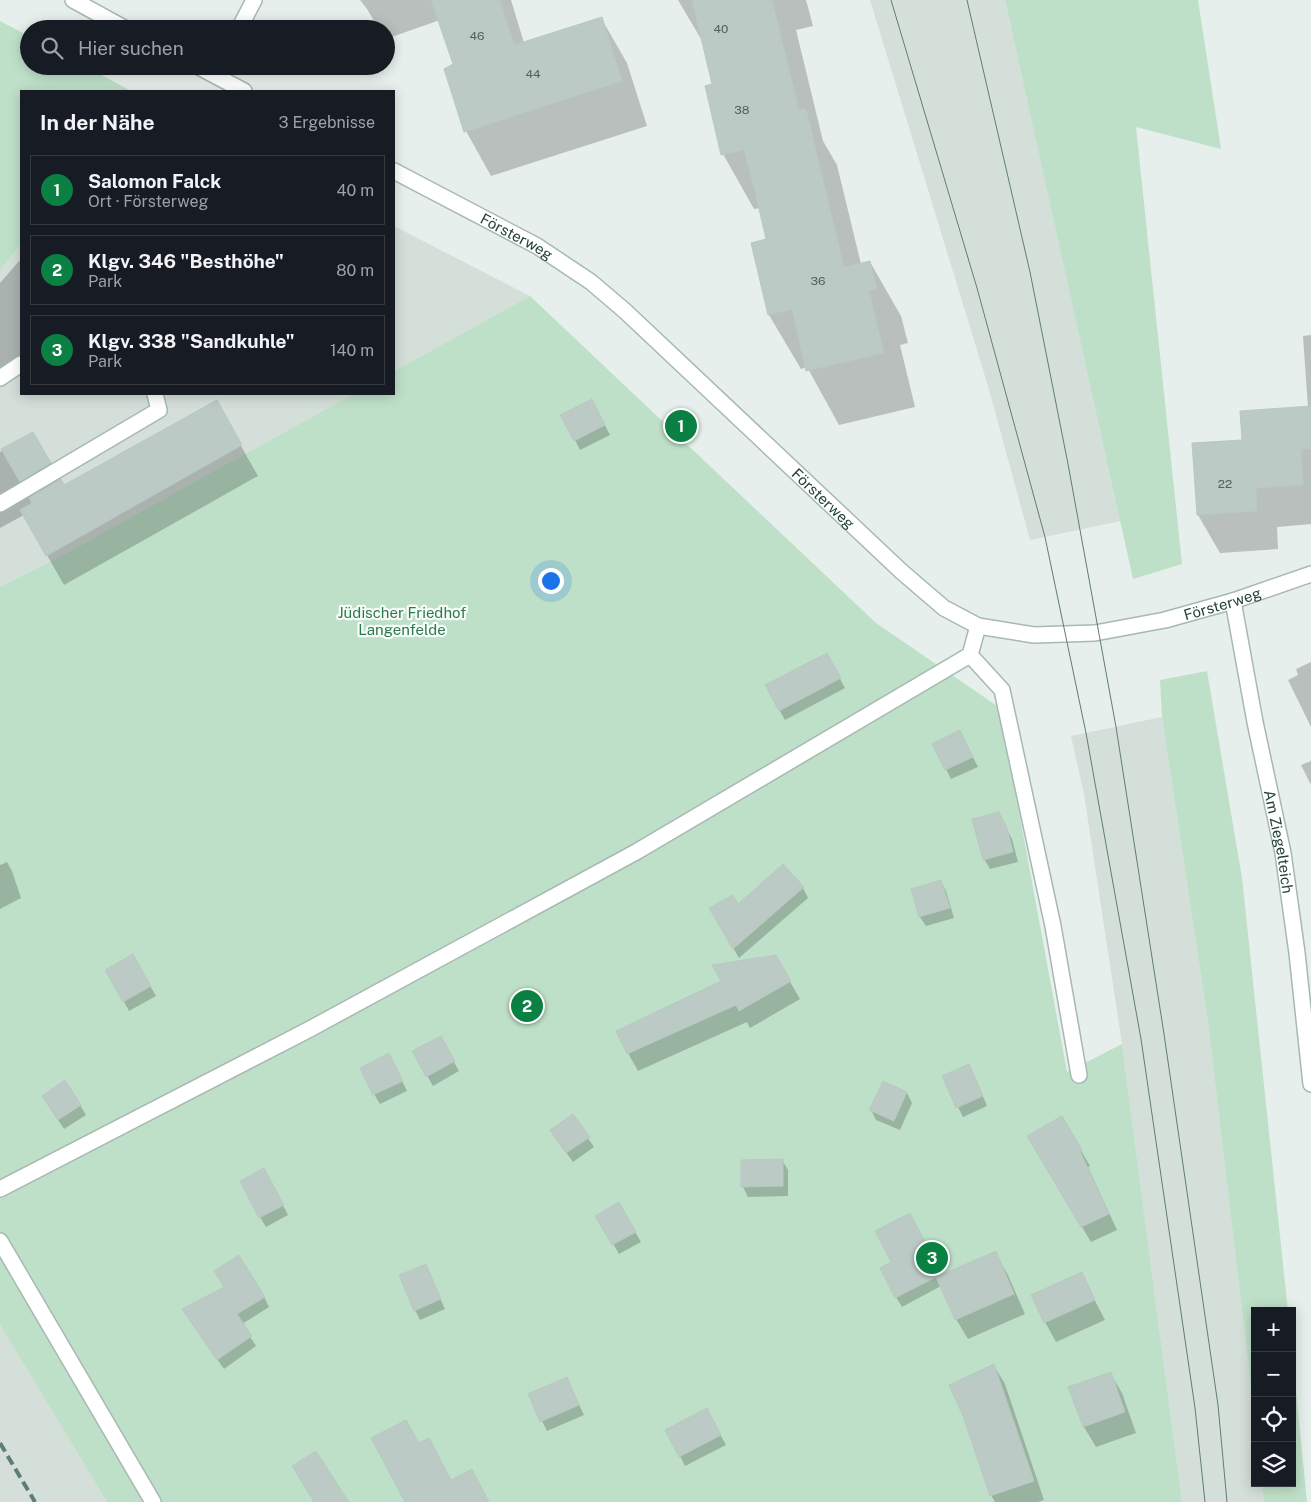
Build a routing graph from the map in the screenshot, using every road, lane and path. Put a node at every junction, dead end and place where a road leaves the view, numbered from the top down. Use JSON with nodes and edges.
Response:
{"nodes":[{"id":1,"x":73,"y":0,"type":"edge"},
{"id":2,"x":254,"y":0,"type":"edge"},
{"id":3,"x":110,"y":20,"type":"edge"},
{"id":4,"x":244,"y":20,"type":"edge"},
{"id":5,"x":222,"y":75,"type":"edge"},
{"id":6,"x":243,"y":90,"type":"edge"},
{"id":7,"x":395,"y":172,"type":"edge"},
{"id":8,"x":20,"y":365,"type":"edge"},
{"id":9,"x":0,"y":378,"type":"edge"},
{"id":10,"x":155,"y":395,"type":"edge"},
{"id":11,"x":0,"y":504,"type":"edge"},
{"id":12,"x":1311,"y":574,"type":"edge"},
{"id":13,"x":1234,"y":601,"type":"junction"},
{"id":14,"x":978,"y":626,"type":"junction"},
{"id":15,"x":970,"y":655,"type":"junction"},
{"id":16,"x":1080,"y":1075,"type":"dead end"},
{"id":17,"x":1311,"y":1084,"type":"edge"},
{"id":18,"x":0,"y":1189,"type":"edge"},
{"id":19,"x":0,"y":1242,"type":"edge"},
{"id":20,"x":153,"y":1502,"type":"edge"}],
"edges":[{"from":1,"to":3,"type":"street"},
{"from":2,"to":4,"type":"street"},
{"from":5,"to":6,"type":"street"},
{"from":7,"to":14,"type":"street","name":"Försterweg"},
{"from":8,"to":9,"type":"street"},
{"from":10,"to":11,"type":"street"},
{"from":12,"to":13,"type":"street","name":"Försterweg"},
{"from":13,"to":14,"type":"street","name":"Försterweg"},
{"from":13,"to":17,"type":"street","name":"Am Ziegelteich"},
{"from":14,"to":15,"type":"street"},
{"from":15,"to":16,"type":"street"},
{"from":15,"to":18,"type":"street"},
{"from":19,"to":20,"type":"street"}]}
